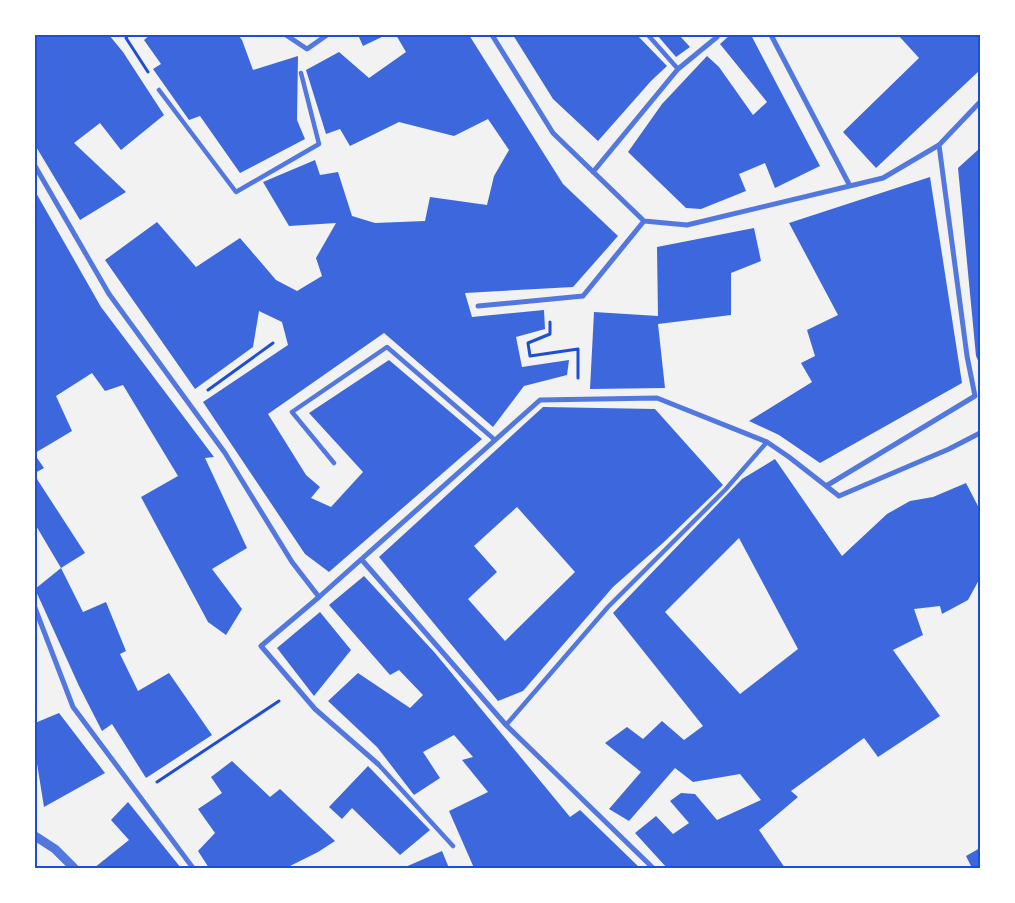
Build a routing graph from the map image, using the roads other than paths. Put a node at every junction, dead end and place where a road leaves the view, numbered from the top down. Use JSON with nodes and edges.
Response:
{"nodes":[{"id":1,"x":286,"y":35,"type":"edge"},
{"id":2,"x":327,"y":35,"type":"edge"},
{"id":3,"x":492,"y":35,"type":"edge"},
{"id":4,"x":648,"y":35,"type":"edge"},
{"id":5,"x":772,"y":35,"type":"edge"},
{"id":6,"x":717,"y":37,"type":"dead end"},
{"id":7,"x":678,"y":69,"type":"junction"},
{"id":8,"x":301,"y":73,"type":"dead end"},
{"id":9,"x":159,"y":90,"type":"road end"},
{"id":10,"x":980,"y":102,"type":"edge"},
{"id":11,"x":939,"y":145,"type":"junction"},
{"id":12,"x":35,"y":166,"type":"edge"},
{"id":13,"x":592,"y":172,"type":"junction"},
{"id":14,"x":850,"y":186,"type":"junction"},
{"id":15,"x":644,"y":221,"type":"junction"},
{"id":16,"x":478,"y":306,"type":"dead end"},
{"id":17,"x":980,"y":433,"type":"edge"},
{"id":18,"x":495,"y":440,"type":"junction"},
{"id":19,"x":767,"y":442,"type":"junction"},
{"id":20,"x":334,"y":463,"type":"dead end"},
{"id":21,"x":826,"y":486,"type":"junction"},
{"id":22,"x":362,"y":560,"type":"junction"},
{"id":23,"x":319,"y":597,"type":"junction"},
{"id":24,"x":35,"y":608,"type":"edge"},
{"id":25,"x":506,"y":725,"type":"junction"},
{"id":26,"x":378,"y":764,"type":"joint"},
{"id":27,"x":35,"y":836,"type":"edge"},
{"id":28,"x":453,"y":846,"type":"dead end"},
{"id":29,"x":74,"y":868,"type":"edge"},
{"id":30,"x":193,"y":868,"type":"edge"},
{"id":31,"x":652,"y":868,"type":"edge"}],
"edges":[{"from":1,"to":2,"type":"street"},
{"from":3,"to":13,"type":"street"},
{"from":4,"to":7,"type":"street"},
{"from":5,"to":14,"type":"street"},
{"from":6,"to":7,"type":"street"},
{"from":7,"to":13,"type":"street"},
{"from":8,"to":9,"type":"street"},
{"from":10,"to":11,"type":"street"},
{"from":11,"to":14,"type":"street"},
{"from":11,"to":21,"type":"street"},
{"from":12,"to":23,"type":"street"},
{"from":13,"to":15,"type":"street"},
{"from":14,"to":15,"type":"street"},
{"from":15,"to":16,"type":"street"},
{"from":17,"to":21,"type":"street"},
{"from":18,"to":19,"type":"street"},
{"from":18,"to":20,"type":"street"},
{"from":18,"to":22,"type":"street"},
{"from":19,"to":21,"type":"street"},
{"from":19,"to":25,"type":"street"},
{"from":22,"to":23,"type":"street"},
{"from":22,"to":25,"type":"street"},
{"from":23,"to":26,"type":"street"},
{"from":24,"to":30,"type":"street"},
{"from":25,"to":31,"type":"street"},
{"from":26,"to":28,"type":"street"},
{"from":27,"to":29,"type":"street"}]}
